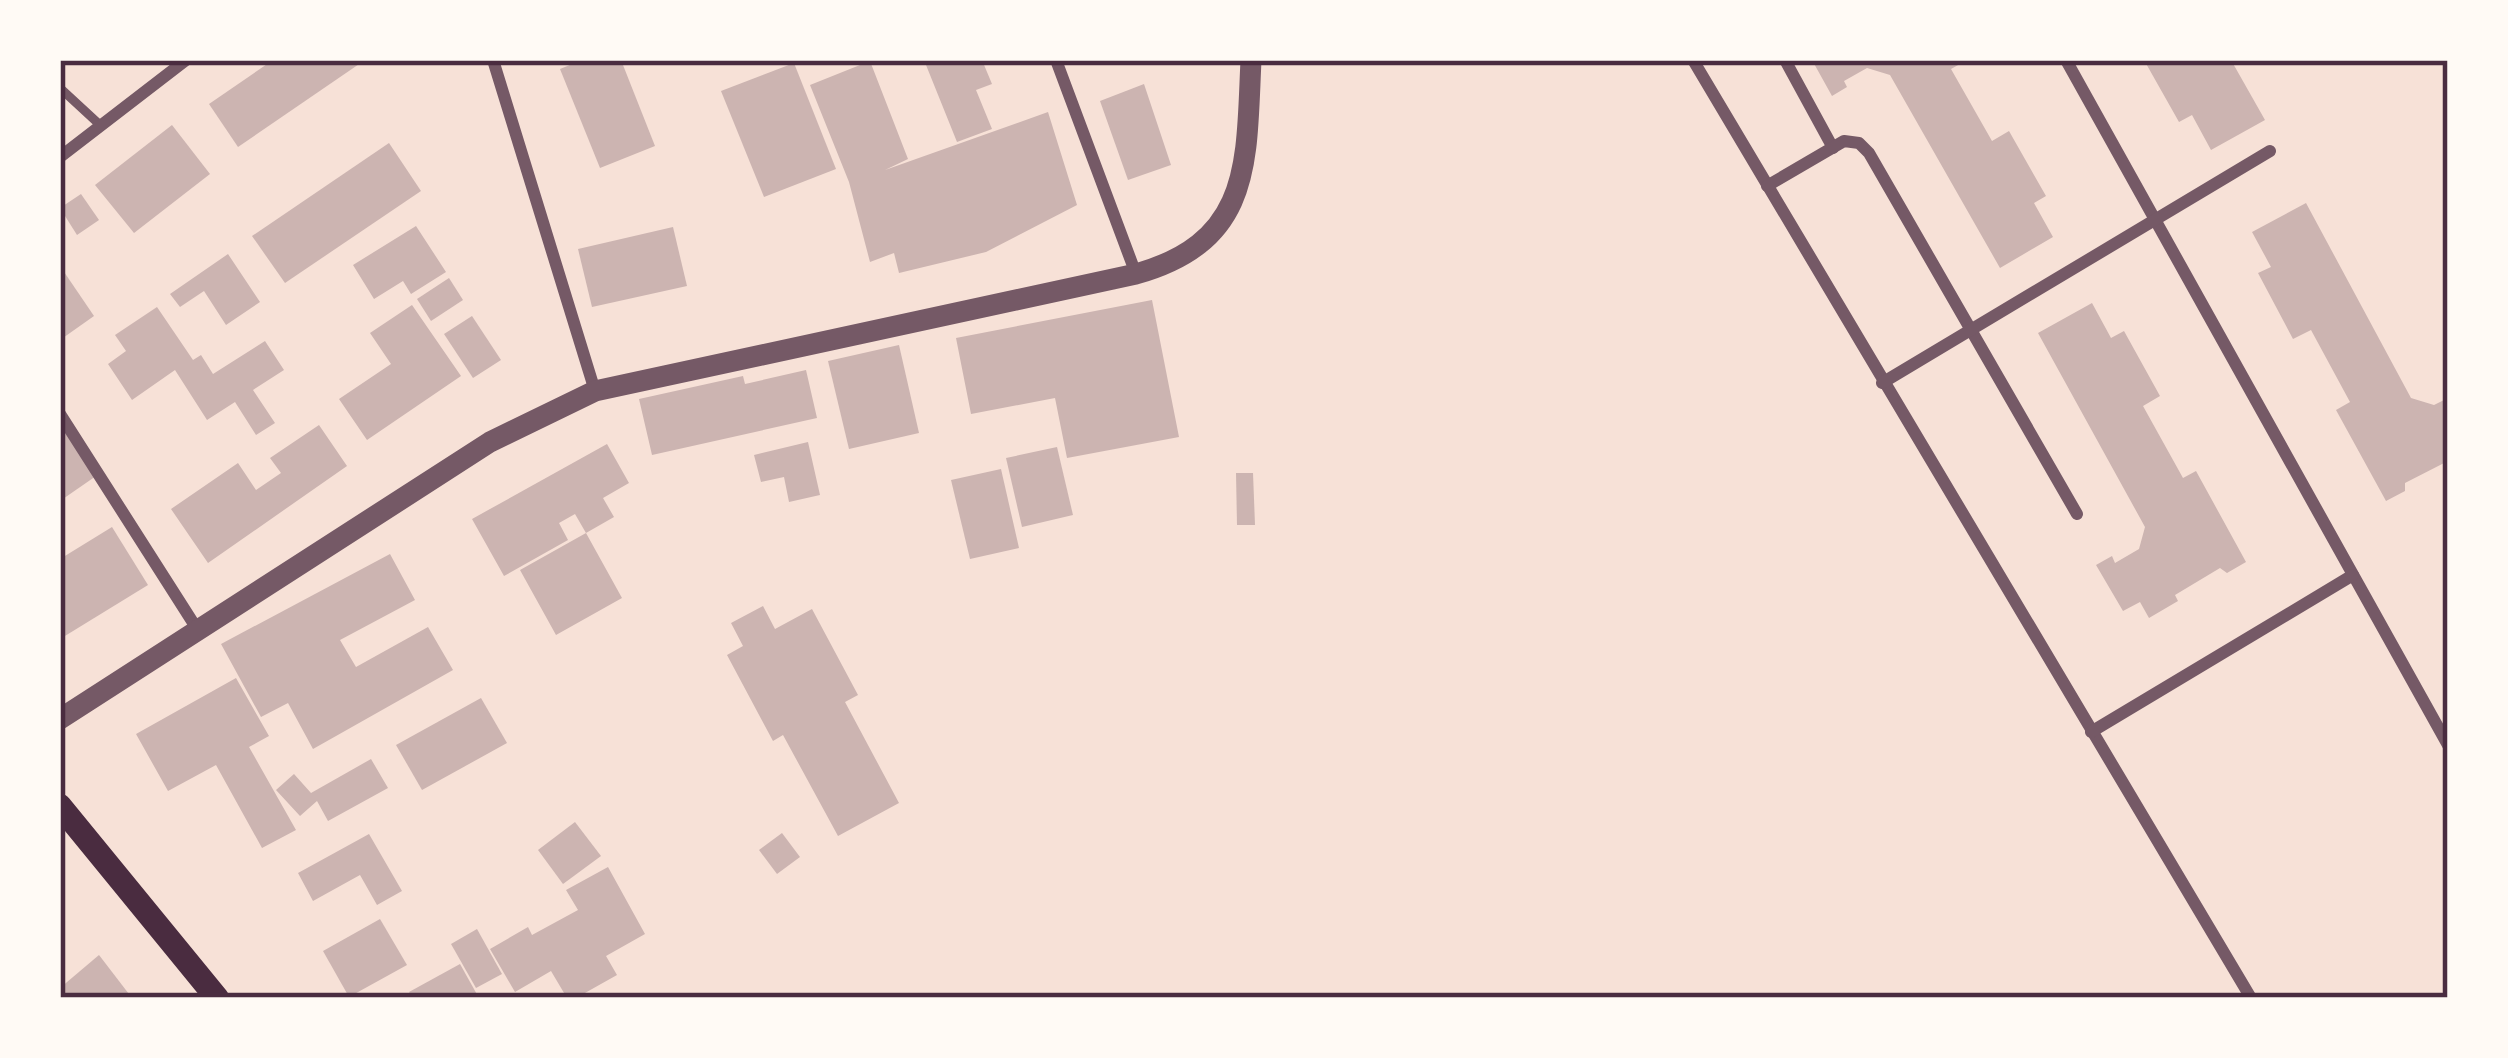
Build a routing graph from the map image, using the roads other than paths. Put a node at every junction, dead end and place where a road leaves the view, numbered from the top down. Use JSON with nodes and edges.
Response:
{"nodes":[{"id":1,"x":186,"y":60,"type":"edge"},
{"id":2,"x":493,"y":60,"type":"edge"},
{"id":3,"x":1056,"y":60,"type":"edge"},
{"id":4,"x":1251,"y":60,"type":"edge"},
{"id":5,"x":1694,"y":60,"type":"edge"},
{"id":6,"x":1785,"y":60,"type":"edge"},
{"id":7,"x":2066,"y":60,"type":"edge"},
{"id":8,"x":60,"y":88,"type":"edge"},
{"id":9,"x":99,"y":124,"type":"junction"},
{"id":10,"x":1833,"y":148,"type":"junction"},
{"id":11,"x":2270,"y":151,"type":"dead end"},
{"id":12,"x":60,"y":157,"type":"edge"},
{"id":13,"x":1767,"y":186,"type":"junction"},
{"id":14,"x":2155,"y":220,"type":"junction"},
{"id":15,"x":1136,"y":274,"type":"junction"},
{"id":16,"x":1973,"y":329,"type":"junction"},
{"id":17,"x":1882,"y":383,"type":"junction"},
{"id":18,"x":595,"y":391,"type":"junction"},
{"id":19,"x":60,"y":414,"type":"edge"},
{"id":20,"x":2077,"y":514,"type":"dead end"},
{"id":21,"x":2353,"y":575,"type":"junction"},
{"id":22,"x":200,"y":632,"type":"junction"},
{"id":23,"x":60,"y":719,"type":"edge"},
{"id":24,"x":2091,"y":732,"type":"junction"},
{"id":25,"x":2448,"y":745,"type":"edge"},
{"id":26,"x":60,"y":806,"type":"edge"},
{"id":27,"x":217,"y":998,"type":"edge"},
{"id":28,"x":2251,"y":998,"type":"edge"}],
"edges":[{"from":1,"to":9,"type":"street"},
{"from":2,"to":18,"type":"street"},
{"from":3,"to":15,"type":"street"},
{"from":4,"to":15,"type":"street"},
{"from":5,"to":13,"type":"street"},
{"from":6,"to":10,"type":"street"},
{"from":7,"to":14,"type":"street"},
{"from":8,"to":9,"type":"lane"},
{"from":9,"to":12,"type":"street"},
{"from":10,"to":13,"type":"street"},
{"from":10,"to":16,"type":"street"},
{"from":11,"to":14,"type":"street"},
{"from":13,"to":17,"type":"street"},
{"from":14,"to":16,"type":"street"},
{"from":14,"to":21,"type":"street"},
{"from":15,"to":18,"type":"street"},
{"from":16,"to":17,"type":"street"},
{"from":16,"to":20,"type":"street"},
{"from":17,"to":24,"type":"street"},
{"from":18,"to":22,"type":"street"},
{"from":19,"to":22,"type":"street"},
{"from":21,"to":24,"type":"street"},
{"from":21,"to":25,"type":"street"},
{"from":22,"to":23,"type":"street"},
{"from":24,"to":28,"type":"street"},
{"from":26,"to":27,"type":"main road"}]}
